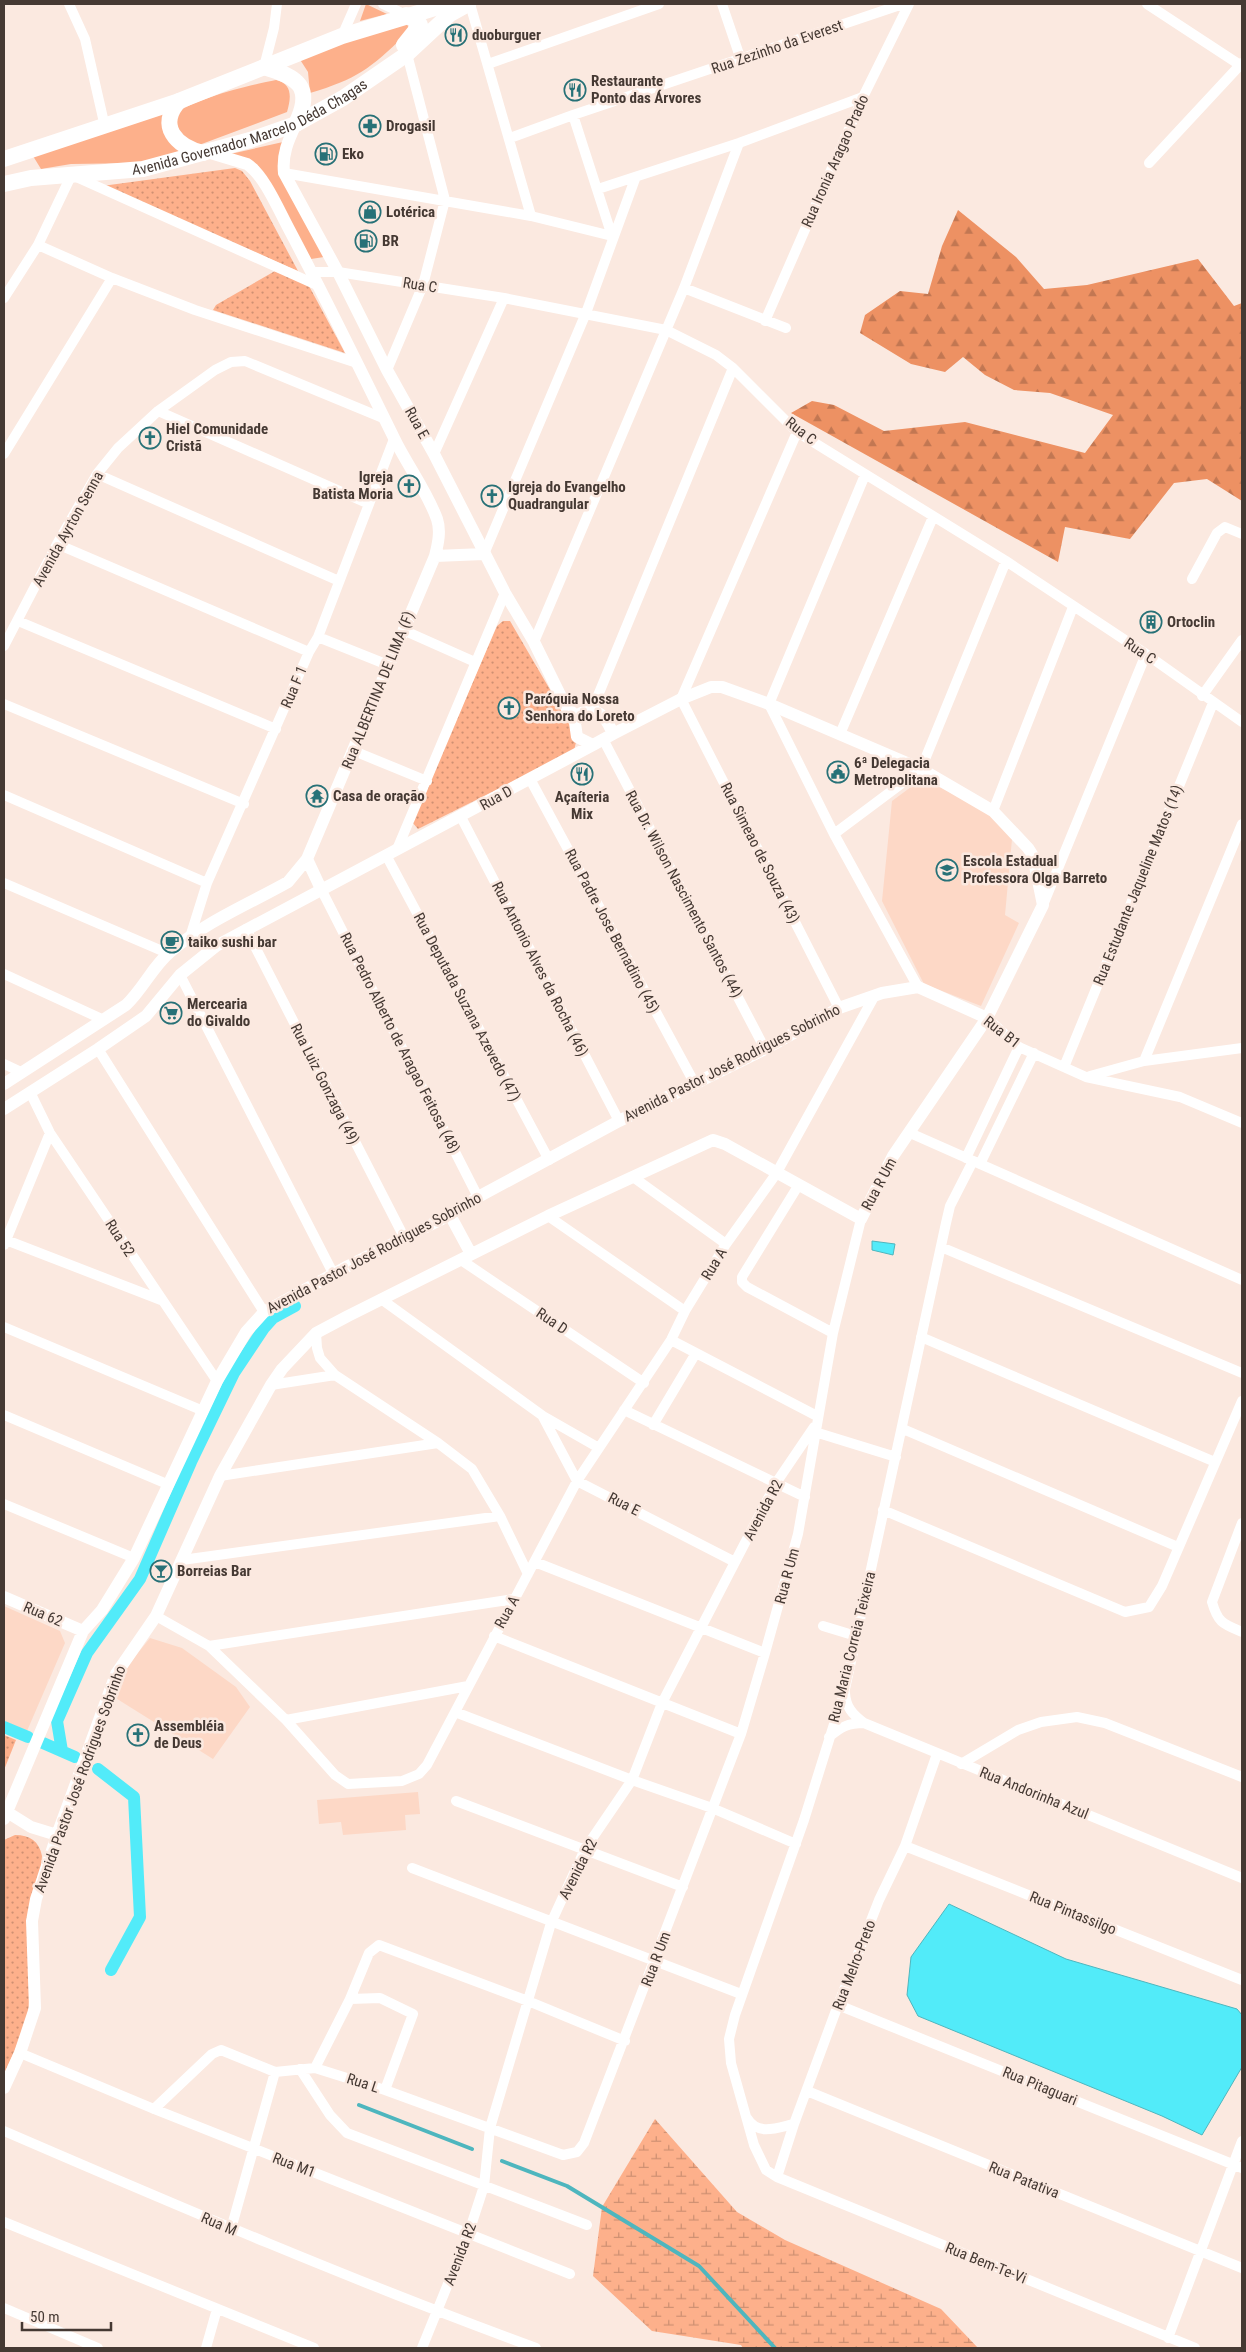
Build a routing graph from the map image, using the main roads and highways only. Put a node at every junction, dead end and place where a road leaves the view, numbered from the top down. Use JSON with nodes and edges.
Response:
{"nodes":[{"id":1,"x":448,"y":4,"type":"edge"},
{"id":2,"x":470,"y":4,"type":"edge"},
{"id":3,"x":406,"y":15,"type":"junction"},
{"id":4,"x":264,"y":67,"type":"junction"},
{"id":5,"x":374,"y":76,"type":"junction"},
{"id":6,"x":179,"y":100,"type":"junction"},
{"id":7,"x":296,"y":124,"type":"junction"},
{"id":8,"x":205,"y":152,"type":"junction"},
{"id":9,"x":4,"y":160,"type":"edge"},
{"id":10,"x":4,"y":184,"type":"edge"}],
"edges":[{"from":1,"to":3,"type":"main road"},
{"from":2,"to":5,"type":"main road","name":"Avenida Governador Marcelo Déda Chagas"},
{"from":3,"to":4,"type":"main road"},
{"from":3,"to":5,"type":"main road"},
{"from":4,"to":6,"type":"main road"},
{"from":4,"to":7,"type":"main road"},
{"from":5,"to":7,"type":"main road","name":"Avenida Governador Marcelo Déda Chagas"},
{"from":6,"to":8,"type":"main road"},
{"from":6,"to":9,"type":"main road"},
{"from":7,"to":8,"type":"main road","name":"Avenida Governador Marcelo Déda Chagas"},
{"from":8,"to":10,"type":"main road","name":"Avenida Governador Marcelo Déda Chagas"}]}
